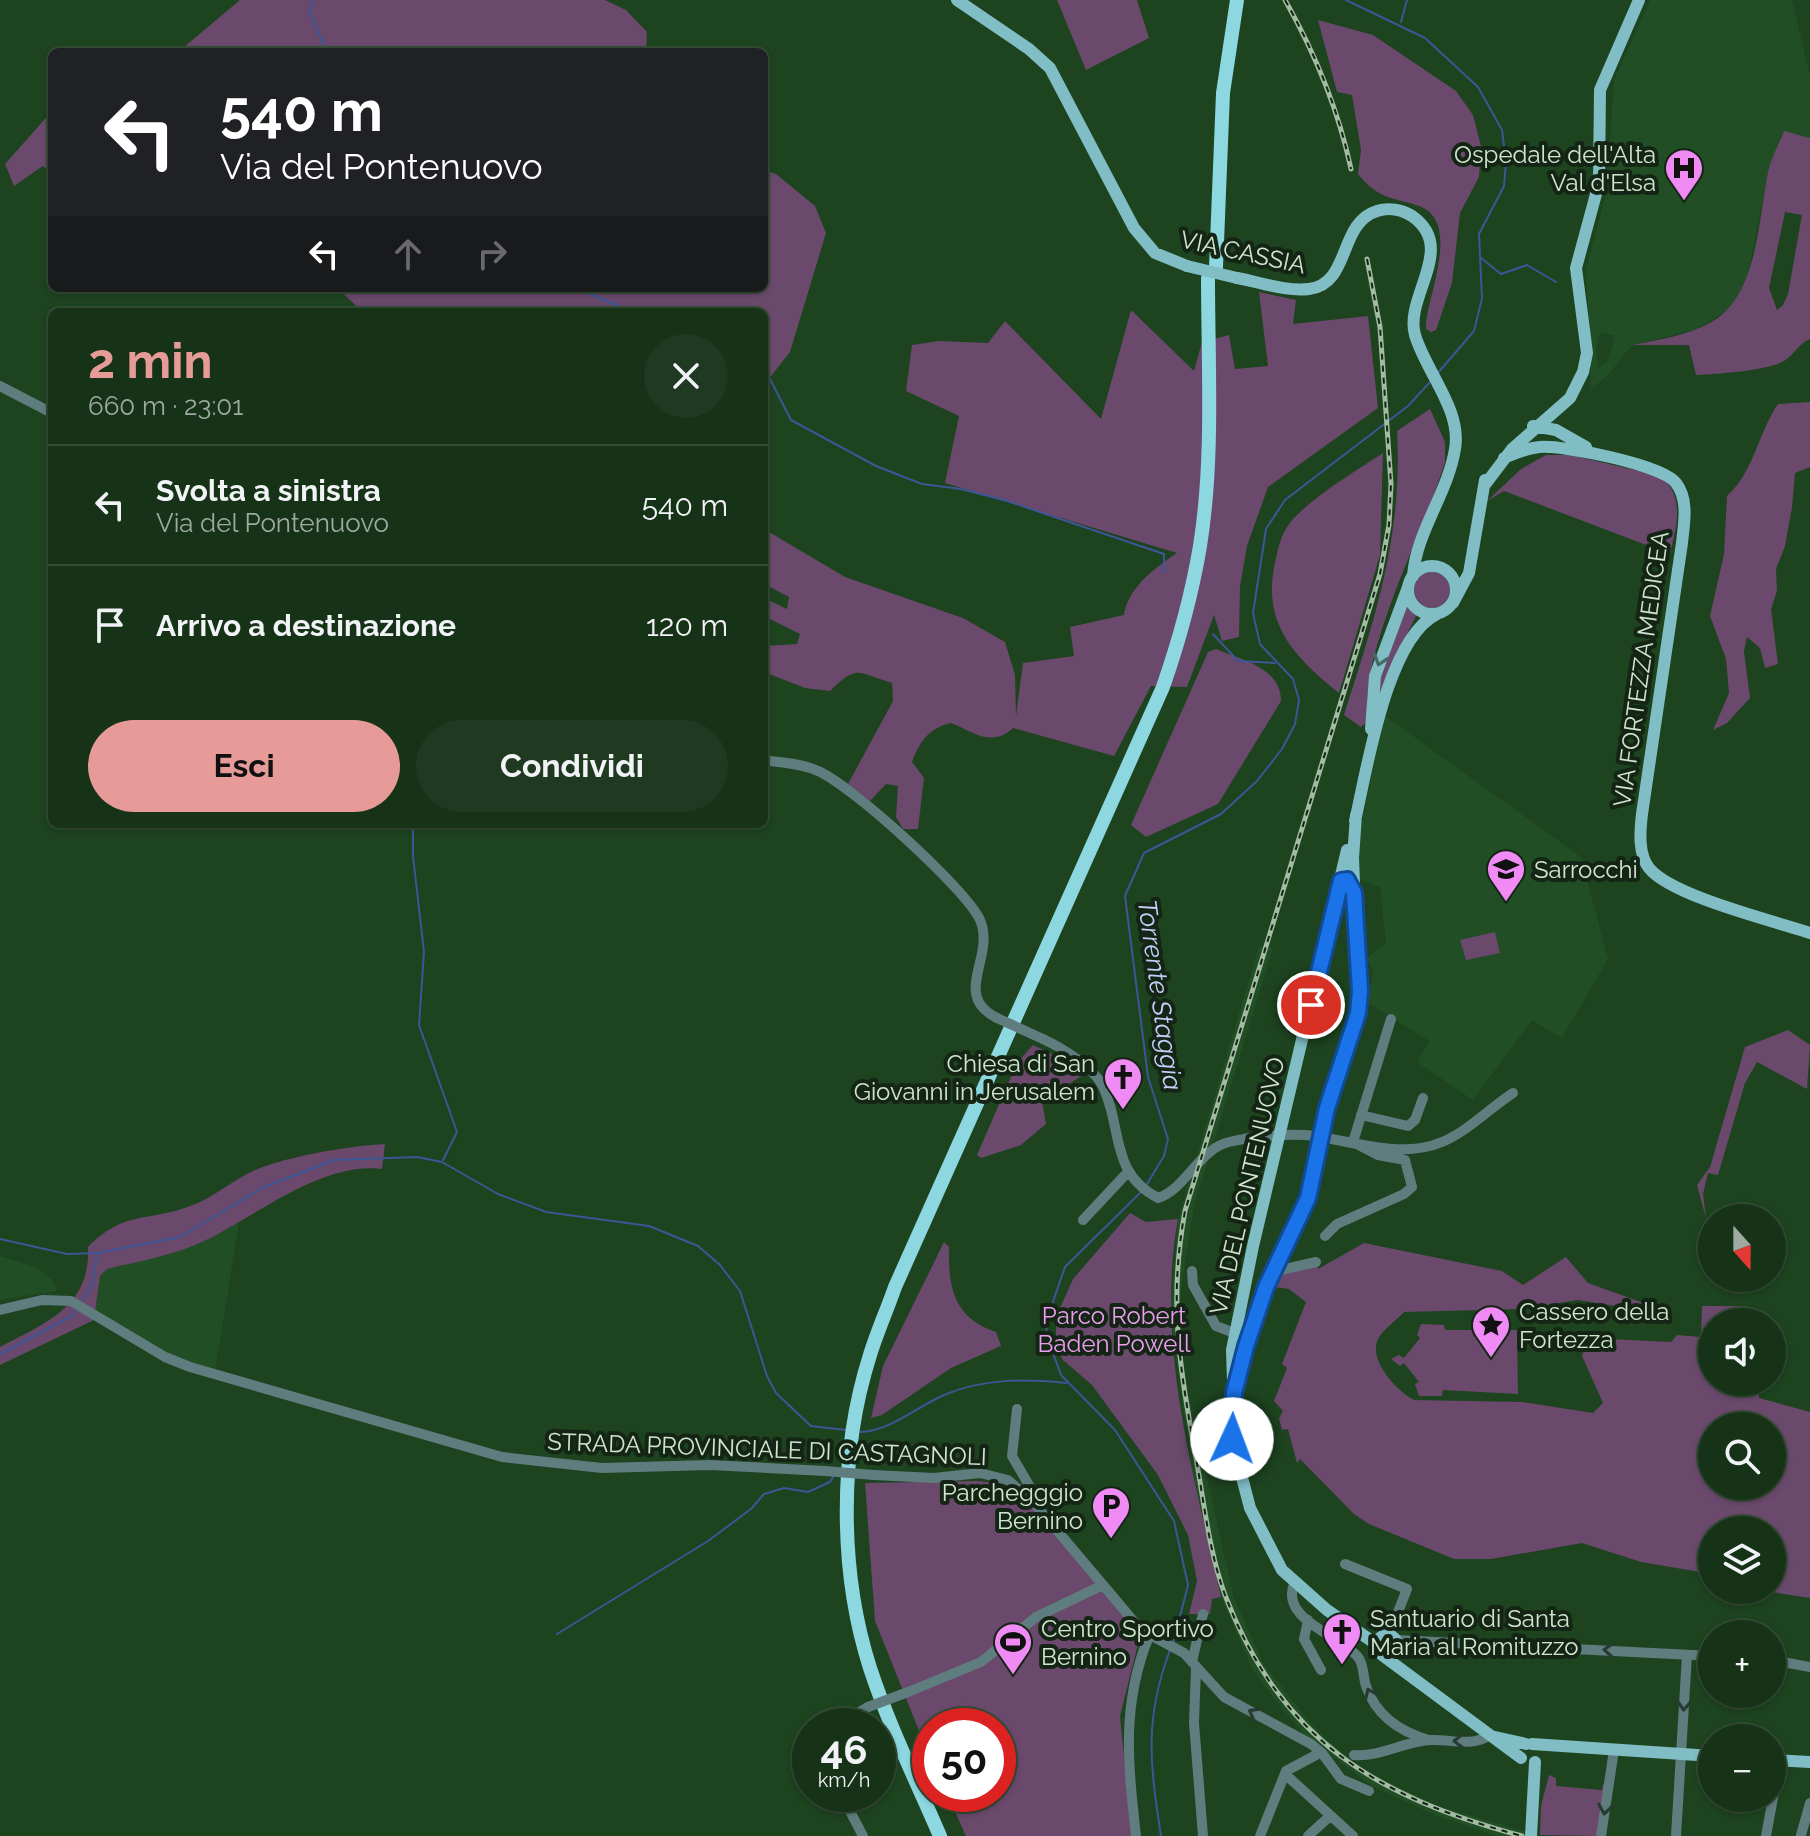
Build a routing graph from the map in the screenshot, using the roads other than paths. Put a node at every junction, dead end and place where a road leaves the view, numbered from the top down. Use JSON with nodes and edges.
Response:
{"nodes":[{"id":1,"x":957,"y":0,"type":"edge"},
{"id":2,"x":1228,"y":0,"type":"edge"},
{"id":3,"x":1237,"y":0,"type":"edge"},
{"id":4,"x":1639,"y":0,"type":"edge"},
{"id":5,"x":1621,"y":41,"type":"junction"},
{"id":6,"x":1212,"y":272,"type":"junction"},
{"id":7,"x":1580,"y":301,"type":"junction"},
{"id":8,"x":1585,"y":340,"type":"junction"},
{"id":9,"x":0,"y":386,"type":"edge"},
{"id":10,"x":48,"y":411,"type":"edge"},
{"id":11,"x":1555,"y":412,"type":"junction"},
{"id":12,"x":1538,"y":427,"type":"junction"},
{"id":13,"x":1559,"y":432,"type":"junction"},
{"id":14,"x":1504,"y":452,"type":"junction"},
{"id":15,"x":1671,"y":476,"type":"junction"},
{"id":16,"x":1425,"y":534,"type":"junction"},
{"id":17,"x":1473,"y":543,"type":"junction"},
{"id":18,"x":1438,"y":567,"type":"junction"},
{"id":19,"x":1410,"y":582,"type":"junction"},
{"id":20,"x":1453,"y":603,"type":"junction"},
{"id":21,"x":1437,"y":614,"type":"junction"},
{"id":22,"x":1372,"y":740,"type":"junction"},
{"id":23,"x":768,"y":761,"type":"edge"},
{"id":24,"x":1356,"y":815,"type":"junction"},
{"id":25,"x":1341,"y":881,"type":"junction"},
{"id":26,"x":1354,"y":893,"type":"junction"},
{"id":27,"x":1810,"y":933,"type":"edge"},
{"id":28,"x":1391,"y":1019,"type":"dead end"},
{"id":29,"x":1513,"y":1093,"type":"dead end"},
{"id":30,"x":1423,"y":1098,"type":"dead end"},
{"id":31,"x":1361,"y":1115,"type":"junction"},
{"id":32,"x":1279,"y":1137,"type":"junction"},
{"id":33,"x":1321,"y":1137,"type":"junction"},
{"id":34,"x":1353,"y":1142,"type":"junction"},
{"id":35,"x":1129,"y":1176,"type":"junction"},
{"id":36,"x":1083,"y":1220,"type":"dead end"},
{"id":37,"x":1325,"y":1236,"type":"dead end"},
{"id":38,"x":1316,"y":1262,"type":"dead end"},
{"id":39,"x":1192,"y":1271,"type":"dead end"},
{"id":40,"x":1272,"y":1272,"type":"junction"},
{"id":41,"x":0,"y":1310,"type":"edge"},
{"id":42,"x":1238,"y":1343,"type":"junction"},
{"id":43,"x":1017,"y":1409,"type":"dead end"},
{"id":44,"x":854,"y":1461,"type":"junction"},
{"id":45,"x":1033,"y":1502,"type":"junction"},
{"id":46,"x":1345,"y":1564,"type":"dead end"},
{"id":47,"x":1294,"y":1584,"type":"junction"},
{"id":48,"x":1103,"y":1585,"type":"junction"},
{"id":49,"x":1203,"y":1614,"type":"dead end"},
{"id":50,"x":1308,"y":1620,"type":"junction"},
{"id":51,"x":1153,"y":1637,"type":"junction"},
{"id":52,"x":1387,"y":1644,"type":"junction"},
{"id":53,"x":1687,"y":1655,"type":"junction"},
{"id":54,"x":1698,"y":1655,"type":"edge"},
{"id":55,"x":1786,"y":1663,"type":"edge"},
{"id":56,"x":1194,"y":1665,"type":"junction"},
{"id":57,"x":1810,"y":1667,"type":"edge"},
{"id":58,"x":1321,"y":1670,"type":"dead end"},
{"id":59,"x":866,"y":1708,"type":"edge"},
{"id":60,"x":1488,"y":1736,"type":"junction"},
{"id":61,"x":1429,"y":1740,"type":"junction"},
{"id":62,"x":1529,"y":1744,"type":"junction"},
{"id":63,"x":912,"y":1747,"type":"edge"},
{"id":64,"x":1569,"y":1747,"type":"junction"},
{"id":65,"x":1317,"y":1750,"type":"junction"},
{"id":66,"x":1614,"y":1750,"type":"junction"},
{"id":67,"x":1354,"y":1755,"type":"dead end"},
{"id":68,"x":1681,"y":1755,"type":"junction"},
{"id":69,"x":1698,"y":1756,"type":"edge"},
{"id":70,"x":1529,"y":1759,"type":"junction"},
{"id":71,"x":1786,"y":1761,"type":"edge"},
{"id":72,"x":1810,"y":1762,"type":"edge"},
{"id":73,"x":1285,"y":1774,"type":"junction"},
{"id":74,"x":1369,"y":1791,"type":"dead end"},
{"id":75,"x":1810,"y":1803,"type":"edge"},
{"id":76,"x":850,"y":1812,"type":"edge"},
{"id":77,"x":939,"y":1812,"type":"edge"},
{"id":78,"x":1769,"y":1812,"type":"edge"},
{"id":79,"x":1330,"y":1816,"type":"junction"},
{"id":80,"x":1801,"y":1835,"type":"edge"},
{"id":81,"x":863,"y":1836,"type":"edge"},
{"id":82,"x":940,"y":1836,"type":"edge"},
{"id":83,"x":949,"y":1836,"type":"edge"},
{"id":84,"x":1136,"y":1836,"type":"edge"},
{"id":85,"x":1203,"y":1836,"type":"edge"},
{"id":86,"x":1260,"y":1836,"type":"edge"},
{"id":87,"x":1308,"y":1836,"type":"edge"},
{"id":88,"x":1353,"y":1836,"type":"edge"},
{"id":89,"x":1531,"y":1836,"type":"edge"},
{"id":90,"x":1601,"y":1836,"type":"edge"},
{"id":91,"x":1676,"y":1836,"type":"edge"},
{"id":92,"x":1766,"y":1836,"type":"edge"}],
"edges":[{"from":1,"to":16,"type":"main road","name":"VIA CASSIA","bridge":true},
{"from":2,"to":6,"type":"highway"},
{"from":3,"to":6,"type":"highway"},
{"from":4,"to":5,"type":"main road"},
{"from":5,"to":7,"type":"main road"},
{"from":5,"to":7,"type":"main road"},
{"from":6,"to":44,"type":"highway"},
{"from":7,"to":8,"type":"main road"},
{"from":8,"to":11,"type":"main road"},
{"from":8,"to":14,"type":"main road"},
{"from":9,"to":10,"type":"street"},
{"from":11,"to":12,"type":"main road"},
{"from":11,"to":13,"type":"main road"},
{"from":12,"to":13,"type":"main road"},
{"from":12,"to":14,"type":"main road"},
{"from":13,"to":15,"type":"main road"},
{"from":14,"to":15,"type":"main road"},
{"from":14,"to":17,"type":"main road"},
{"from":15,"to":27,"type":"main road","name":"VIA FORTEZZA MEDICEA"},
{"from":16,"to":18,"type":"main road"},
{"from":16,"to":19,"type":"main road","name":"VIA CASSIA"},
{"from":17,"to":18,"type":"main road"},
{"from":17,"to":20,"type":"main road"},
{"from":18,"to":19,"type":"main road"},
{"from":18,"to":20,"type":"main road"},
{"from":19,"to":21,"type":"main road"},
{"from":19,"to":22,"type":"main road","name":"VIA CASSIA","one_way":true},
{"from":20,"to":21,"type":"main road","name":"VIA CASSIA"},
{"from":21,"to":22,"type":"main road","name":"VIA CASSIA"},
{"from":22,"to":24,"type":"main road","name":"VIA CASSIA"},
{"from":23,"to":35,"type":"street","bridge":true},
{"from":24,"to":25,"type":"main road","name":"VIA DEL PONTENUOVO"},
{"from":24,"to":26,"type":"main road"},
{"from":25,"to":26,"type":"main road"},
{"from":25,"to":32,"type":"main road","name":"VIA DEL PONTENUOVO"},
{"from":26,"to":33,"type":"main road"},
{"from":28,"to":31,"type":"street"},
{"from":29,"to":34,"type":"street"},
{"from":30,"to":31,"type":"street"},
{"from":31,"to":34,"type":"street"},
{"from":32,"to":33,"type":"street"},
{"from":32,"to":35,"type":"street"},
{"from":32,"to":42,"type":"main road","name":"VIA DEL PONTENUOVO"},
{"from":33,"to":34,"type":"street"},
{"from":33,"to":40,"type":"main road"},
{"from":34,"to":37,"type":"street"},
{"from":35,"to":36,"type":"street"},
{"from":38,"to":40,"type":"street"},
{"from":39,"to":42,"type":"street","name":"VIA DEL PONTENUOVO"},
{"from":40,"to":42,"type":"main road"},
{"from":41,"to":45,"type":"street","name":"STRADA PROVINCIALE DI CASTAGNOLI","bridge":true},
{"from":42,"to":47,"type":"main road"},
{"from":43,"to":45,"type":"street"},
{"from":44,"to":63,"type":"highway"},
{"from":44,"to":82,"type":"highway"},
{"from":45,"to":48,"type":"street","name":"STRADA PROVINCIALE DI CASTAGNOLI"},
{"from":46,"to":52,"type":"street"},
{"from":47,"to":50,"type":"street"},
{"from":47,"to":52,"type":"main road"},
{"from":48,"to":51,"type":"street","name":"STRADA PROVINCIALE DI CASTAGNOLI"},
{"from":48,"to":59,"type":"street","bridge":true},
{"from":49,"to":56,"type":"street"},
{"from":50,"to":58,"type":"street"},
{"from":61,"to":50,"type":"street","one_way":true},
{"from":51,"to":56,"type":"street","name":"STRADA PROVINCIALE DI CASTAGNOLI"},
{"from":51,"to":84,"type":"street"},
{"from":53,"to":52,"type":"street","one_way":true},
{"from":52,"to":60,"type":"main road"},
{"from":53,"to":54,"type":"street"},
{"from":53,"to":68,"type":"street","one_way":true},
{"from":55,"to":57,"type":"street"},
{"from":65,"to":56,"type":"street","name":"STRADA PROVINCIALE DI CASTAGNOLI","one_way":true},
{"from":56,"to":85,"type":"street"},
{"from":60,"to":61,"type":"street","one_way":true},
{"from":60,"to":62,"type":"main road"},
{"from":60,"to":70,"type":"main road"},
{"from":61,"to":67,"type":"street"},
{"from":62,"to":64,"type":"main road"},
{"from":62,"to":70,"type":"main road"},
{"from":64,"to":66,"type":"main road"},
{"from":64,"to":70,"type":"main road"},
{"from":65,"to":73,"type":"street"},
{"from":65,"to":74,"type":"street","name":"STRADA PROVINCIALE DI CASTAGNOLI"},
{"from":66,"to":68,"type":"main road"},
{"from":66,"to":90,"type":"street","one_way":true},
{"from":68,"to":69,"type":"main road"},
{"from":68,"to":91,"type":"street"},
{"from":70,"to":89,"type":"main road"},
{"from":71,"to":72,"type":"main road"},
{"from":73,"to":79,"type":"street"},
{"from":73,"to":86,"type":"street"},
{"from":75,"to":80,"type":"street"},
{"from":76,"to":81,"type":"street"},
{"from":77,"to":83,"type":"highway"},
{"from":78,"to":92,"type":"street"},
{"from":79,"to":87,"type":"street"},
{"from":79,"to":88,"type":"street"}]}
